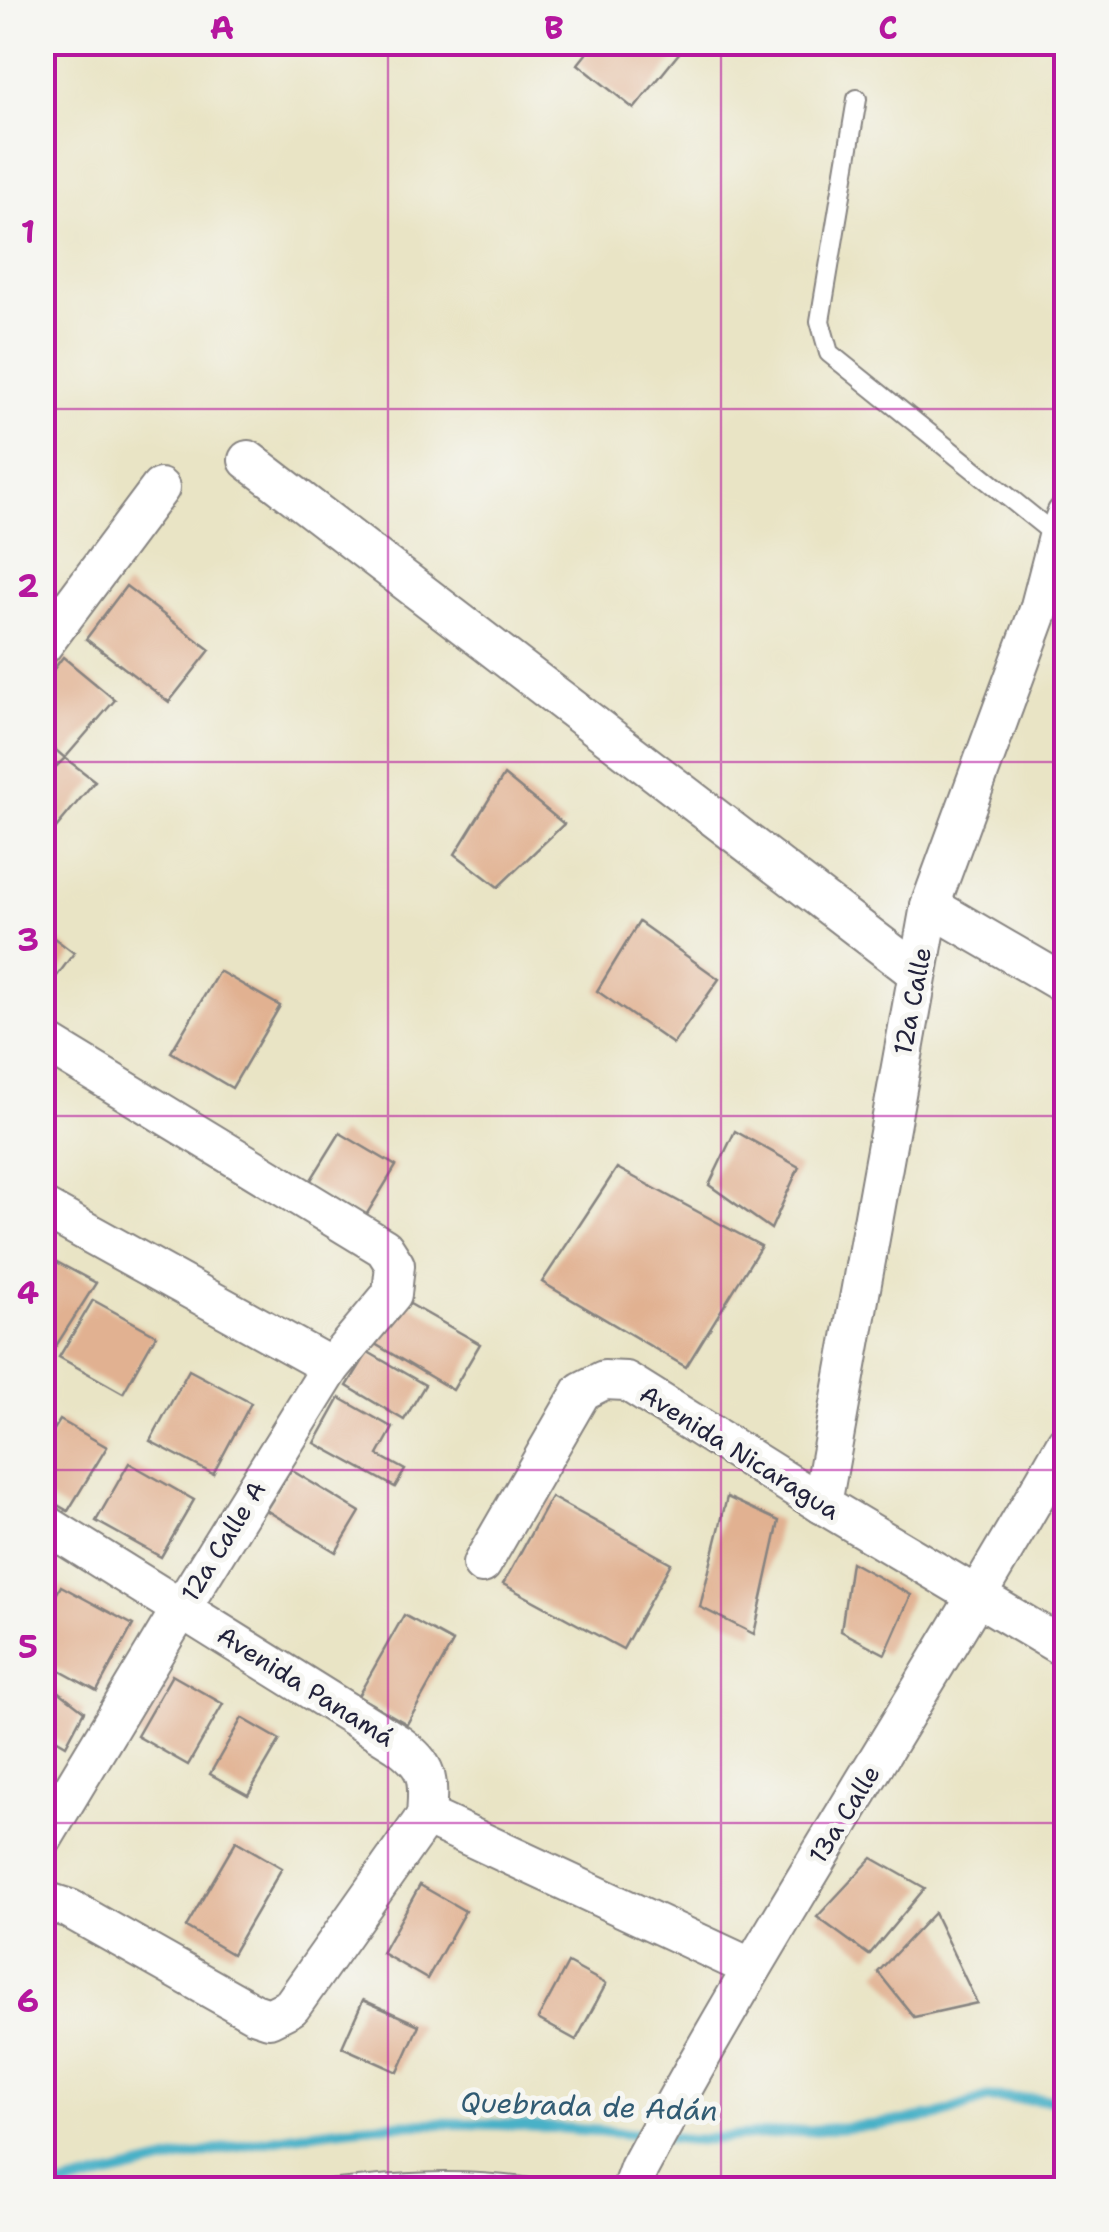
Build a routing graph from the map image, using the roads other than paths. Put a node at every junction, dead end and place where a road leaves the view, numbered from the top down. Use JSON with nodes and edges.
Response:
{"nodes":[{"id":1,"x":856,"y":99,"type":"dead end"},
{"id":2,"x":248,"y":460,"type":"dead end"},
{"id":3,"x":160,"y":488,"type":"dead end"},
{"id":4,"x":1062,"y":526,"type":"edge"},
{"id":5,"x":42,"y":646,"type":"edge"},
{"id":6,"x":930,"y":906,"type":"junction"},
{"id":7,"x":916,"y":972,"type":"junction"},
{"id":8,"x":1066,"y":985,"type":"edge"},
{"id":9,"x":42,"y":1040,"type":"edge"},
{"id":10,"x":42,"y":1207,"type":"edge"},
{"id":11,"x":332,"y":1368,"type":"junction"},
{"id":12,"x":1066,"y":1443,"type":"edge"},
{"id":13,"x":822,"y":1504,"type":"junction"},
{"id":14,"x":42,"y":1522,"type":"edge"},
{"id":15,"x":482,"y":1564,"type":"dead end"},
{"id":16,"x":978,"y":1598,"type":"junction"},
{"id":17,"x":182,"y":1607,"type":"junction"},
{"id":18,"x":1066,"y":1649,"type":"edge"},
{"id":19,"x":426,"y":1816,"type":"junction"},
{"id":20,"x":42,"y":1840,"type":"edge"},
{"id":21,"x":42,"y":1900,"type":"edge"},
{"id":22,"x":750,"y":1967,"type":"junction"},
{"id":23,"x":635,"y":2179,"type":"edge"},
{"id":24,"x":328,"y":2190,"type":"edge"},
{"id":25,"x":540,"y":2190,"type":"edge"}],
"edges":[{"from":1,"to":4,"type":"lane"},
{"from":2,"to":7,"type":"street"},
{"from":3,"to":5,"type":"street"},
{"from":4,"to":6,"type":"street","name":"12a Calle"},
{"from":6,"to":7,"type":"street","name":"12a Calle"},
{"from":6,"to":8,"type":"street"},
{"from":7,"to":13,"type":"street","name":"12a Calle"},
{"from":9,"to":11,"type":"street","name":"12a Calle A"},
{"from":10,"to":11,"type":"street"},
{"from":11,"to":17,"type":"street","name":"12a Calle A"},
{"from":12,"to":16,"type":"street","name":"13a Calle"},
{"from":13,"to":15,"type":"street","name":"Avenida Nicaragua"},
{"from":13,"to":16,"type":"street","name":"Avenida Nicaragua"},
{"from":14,"to":17,"type":"street","name":"Avenida Panamá"},
{"from":16,"to":18,"type":"street","name":"Avenida Nicaragua"},
{"from":16,"to":22,"type":"street","name":"13a Calle"},
{"from":17,"to":19,"type":"street","name":"Avenida Panamá"},
{"from":17,"to":20,"type":"street","name":"12a Calle A"},
{"from":19,"to":21,"type":"street"},
{"from":19,"to":22,"type":"street"},
{"from":22,"to":23,"type":"street","name":"13a Calle"},
{"from":24,"to":25,"type":"lane"}]}
